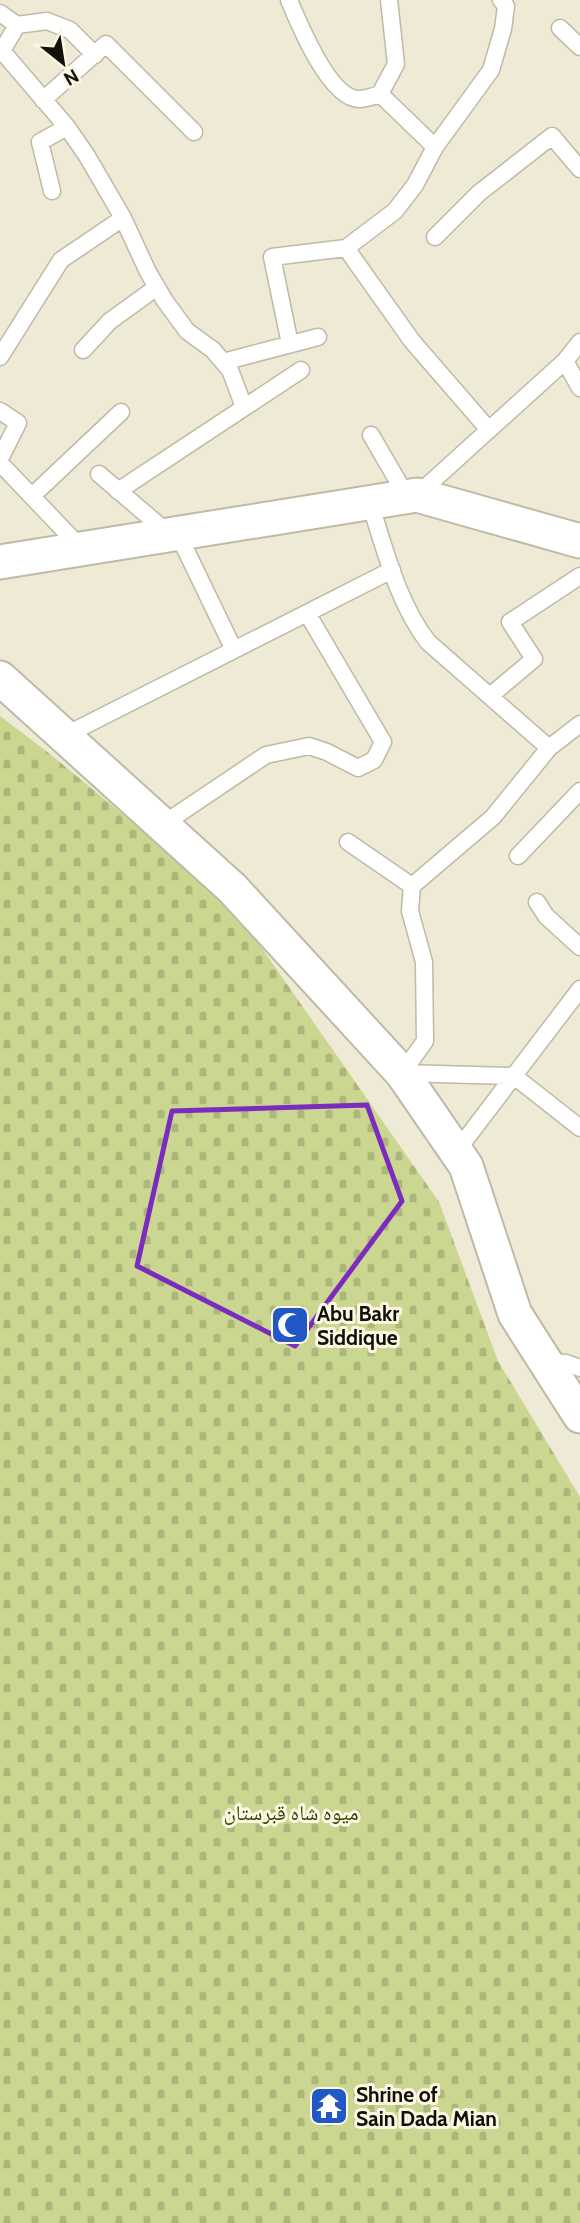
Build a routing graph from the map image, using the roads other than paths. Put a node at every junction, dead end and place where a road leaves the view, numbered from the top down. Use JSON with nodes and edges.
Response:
{"nodes":[{"id":1,"x":289,"y":0,"type":"edge"},
{"id":2,"x":389,"y":0,"type":"edge"},
{"id":3,"x":501,"y":0,"type":"edge"},
{"id":4,"x":0,"y":13,"type":"edge"},
{"id":5,"x":17,"y":25,"type":"junction"},
{"id":6,"x":560,"y":28,"type":"dead end"},
{"id":7,"x":580,"y":47,"type":"edge"},
{"id":8,"x":95,"y":55,"type":"junction"},
{"id":9,"x":380,"y":94,"type":"junction"},
{"id":10,"x":43,"y":100,"type":"junction"},
{"id":11,"x":67,"y":127,"type":"junction"},
{"id":12,"x":194,"y":132,"type":"dead end"},
{"id":13,"x":435,"y":146,"type":"junction"},
{"id":14,"x":580,"y":169,"type":"edge"},
{"id":15,"x":52,"y":191,"type":"dead end"},
{"id":16,"x":123,"y":218,"type":"junction"},
{"id":17,"x":435,"y":237,"type":"dead end"},
{"id":18,"x":346,"y":247,"type":"junction"},
{"id":19,"x":156,"y":287,"type":"junction"},
{"id":20,"x":318,"y":337,"type":"dead end"},
{"id":21,"x":580,"y":342,"type":"edge"},
{"id":22,"x":290,"y":344,"type":"junction"},
{"id":23,"x":83,"y":349,"type":"dead end"},
{"id":24,"x":0,"y":358,"type":"edge"},
{"id":25,"x":565,"y":361,"type":"junction"},
{"id":26,"x":223,"y":362,"type":"junction"},
{"id":27,"x":301,"y":370,"type":"dead end"},
{"id":28,"x":580,"y":388,"type":"edge"},
{"id":29,"x":244,"y":407,"type":"junction"},
{"id":30,"x":0,"y":411,"type":"edge"},
{"id":31,"x":121,"y":412,"type":"dead end"},
{"id":32,"x":489,"y":430,"type":"junction"},
{"id":33,"x":371,"y":435,"type":"dead end"},
{"id":34,"x":0,"y":461,"type":"edge"},
{"id":35,"x":99,"y":474,"type":"dead end"},
{"id":36,"x":118,"y":491,"type":"junction"},
{"id":37,"x":32,"y":496,"type":"junction"},
{"id":38,"x":412,"y":496,"type":"junction"},
{"id":39,"x":370,"y":503,"type":"junction"},
{"id":40,"x":174,"y":534,"type":"junction"},
{"id":41,"x":580,"y":541,"type":"edge"},
{"id":42,"x":82,"y":550,"type":"junction"},
{"id":43,"x":0,"y":562,"type":"edge"},
{"id":44,"x":392,"y":570,"type":"junction"},
{"id":45,"x":580,"y":576,"type":"edge"},
{"id":46,"x":307,"y":612,"type":"junction"},
{"id":47,"x":234,"y":650,"type":"junction"},
{"id":48,"x":0,"y":678,"type":"edge"},
{"id":49,"x":490,"y":696,"type":"junction"},
{"id":50,"x":580,"y":724,"type":"edge"},
{"id":51,"x":64,"y":736,"type":"junction"},
{"id":52,"x":549,"y":748,"type":"junction"},
{"id":53,"x":580,"y":791,"type":"edge"},
{"id":54,"x":162,"y":825,"type":"junction"},
{"id":55,"x":348,"y":842,"type":"dead end"},
{"id":56,"x":518,"y":856,"type":"dead end"},
{"id":57,"x":412,"y":886,"type":"junction"},
{"id":58,"x":537,"y":902,"type":"dead end"},
{"id":59,"x":580,"y":947,"type":"edge"},
{"id":60,"x":580,"y":989,"type":"edge"},
{"id":61,"x":402,"y":1073,"type":"junction"},
{"id":62,"x":514,"y":1076,"type":"junction"},
{"id":63,"x":580,"y":1128,"type":"edge"},
{"id":64,"x":456,"y":1152,"type":"junction"},
{"id":65,"x":546,"y":1362,"type":"junction"},
{"id":66,"x":580,"y":1368,"type":"edge"},
{"id":67,"x":580,"y":1416,"type":"edge"}],
"edges":[{"from":1,"to":9,"type":"lane"},
{"from":2,"to":9,"type":"lane"},
{"from":3,"to":13,"type":"lane"},
{"from":4,"to":5,"type":"lane"},
{"from":5,"to":8,"type":"lane"},
{"from":5,"to":10,"type":"lane"},
{"from":6,"to":7,"type":"lane"},
{"from":8,"to":10,"type":"lane"},
{"from":8,"to":12,"type":"lane"},
{"from":9,"to":13,"type":"lane"},
{"from":10,"to":11,"type":"lane"},
{"from":11,"to":15,"type":"lane"},
{"from":11,"to":16,"type":"lane"},
{"from":13,"to":18,"type":"lane"},
{"from":14,"to":17,"type":"lane"},
{"from":16,"to":19,"type":"lane"},
{"from":16,"to":24,"type":"lane"},
{"from":18,"to":22,"type":"lane"},
{"from":18,"to":32,"type":"lane"},
{"from":19,"to":23,"type":"lane"},
{"from":19,"to":26,"type":"lane"},
{"from":20,"to":22,"type":"lane"},
{"from":21,"to":25,"type":"lane"},
{"from":22,"to":26,"type":"lane"},
{"from":25,"to":28,"type":"lane"},
{"from":25,"to":32,"type":"lane"},
{"from":26,"to":29,"type":"lane"},
{"from":27,"to":29,"type":"lane"},
{"from":29,"to":36,"type":"lane"},
{"from":30,"to":34,"type":"lane"},
{"from":31,"to":37,"type":"lane"},
{"from":32,"to":38,"type":"lane"},
{"from":33,"to":38,"type":"lane"},
{"from":34,"to":37,"type":"lane"},
{"from":35,"to":36,"type":"lane"},
{"from":36,"to":40,"type":"lane"},
{"from":37,"to":42,"type":"lane"},
{"from":38,"to":39,"type":"street"},
{"from":38,"to":41,"type":"street"},
{"from":39,"to":40,"type":"street"},
{"from":39,"to":44,"type":"lane"},
{"from":40,"to":42,"type":"street"},
{"from":40,"to":47,"type":"lane"},
{"from":42,"to":43,"type":"street"},
{"from":44,"to":46,"type":"lane"},
{"from":44,"to":49,"type":"lane"},
{"from":45,"to":49,"type":"lane"},
{"from":46,"to":47,"type":"lane"},
{"from":46,"to":54,"type":"lane"},
{"from":47,"to":51,"type":"lane"},
{"from":48,"to":51,"type":"street"},
{"from":49,"to":52,"type":"lane"},
{"from":50,"to":52,"type":"lane"},
{"from":51,"to":54,"type":"street"},
{"from":52,"to":57,"type":"lane"},
{"from":53,"to":56,"type":"lane"},
{"from":54,"to":61,"type":"street"},
{"from":55,"to":57,"type":"lane"},
{"from":57,"to":61,"type":"lane"},
{"from":58,"to":59,"type":"lane"},
{"from":60,"to":62,"type":"lane"},
{"from":61,"to":62,"type":"lane"},
{"from":61,"to":64,"type":"street"},
{"from":62,"to":63,"type":"lane"},
{"from":62,"to":64,"type":"lane"},
{"from":64,"to":65,"type":"street"},
{"from":65,"to":66,"type":"lane"},
{"from":65,"to":67,"type":"street"}]}
